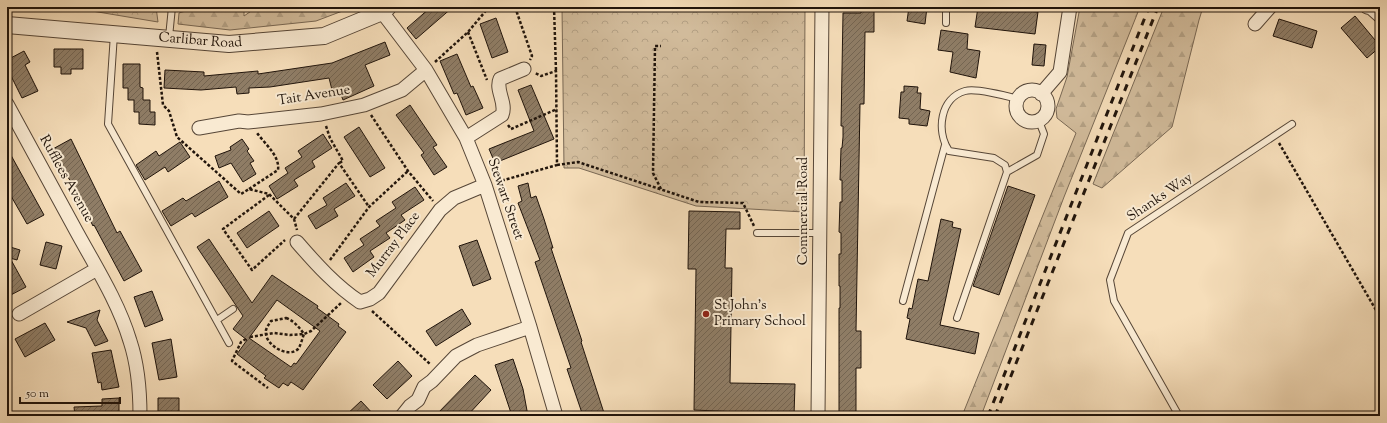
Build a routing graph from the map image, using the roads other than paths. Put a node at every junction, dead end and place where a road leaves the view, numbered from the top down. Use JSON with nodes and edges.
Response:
{"nodes":[{"id":1,"x":172,"y":7,"type":"edge"},
{"id":2,"x":822,"y":7,"type":"edge"},
{"id":3,"x":946,"y":7,"type":"edge"},
{"id":4,"x":1070,"y":7,"type":"edge"},
{"id":5,"x":1270,"y":7,"type":"edge"},
{"id":6,"x":1367,"y":7,"type":"edge"},
{"id":7,"x":385,"y":9,"type":"edge"},
{"id":8,"x":1380,"y":16,"type":"edge"},
{"id":9,"x":946,"y":23,"type":"dead end"},
{"id":10,"x":1255,"y":24,"type":"dead end"},
{"id":11,"x":7,"y":25,"type":"edge"},
{"id":12,"x":114,"y":34,"type":"junction"},
{"id":13,"x":162,"y":38,"type":"junction"},
{"id":14,"x":524,"y":69,"type":"road end"},
{"id":15,"x":426,"y":70,"type":"junction"},
{"id":16,"x":1041,"y":94,"type":"junction"},
{"id":17,"x":1018,"y":99,"type":"junction"},
{"id":18,"x":7,"y":104,"type":"edge"},
{"id":19,"x":1039,"y":120,"type":"junction"},
{"id":20,"x":1292,"y":124,"type":"dead end"},
{"id":21,"x":199,"y":128,"type":"dead end"},
{"id":22,"x":466,"y":138,"type":"junction"},
{"id":23,"x":945,"y":145,"type":"junction"},
{"id":24,"x":1008,"y":172,"type":"junction"},
{"id":25,"x":485,"y":185,"type":"junction"},
{"id":26,"x":757,"y":233,"type":"road end"},
{"id":27,"x":820,"y":233,"type":"junction"},
{"id":28,"x":292,"y":238,"type":"road end"},
{"id":29,"x":97,"y":269,"type":"junction"},
{"id":30,"x":903,"y":300,"type":"dead end"},
{"id":31,"x":233,"y":309,"type":"dead end"},
{"id":32,"x":19,"y":314,"type":"dead end"},
{"id":33,"x":957,"y":318,"type":"dead end"},
{"id":34,"x":217,"y":320,"type":"junction"},
{"id":35,"x":530,"y":327,"type":"junction"},
{"id":36,"x":229,"y":342,"type":"dead end"},
{"id":37,"x":140,"y":416,"type":"edge"},
{"id":38,"x":402,"y":416,"type":"edge"},
{"id":39,"x":556,"y":416,"type":"edge"},
{"id":40,"x":818,"y":416,"type":"edge"},
{"id":41,"x":1179,"y":416,"type":"edge"}],
"edges":[{"from":1,"to":13,"type":"lane"},
{"from":2,"to":27,"type":"street","name":"Commercial Road"},
{"from":3,"to":9,"type":"lane"},
{"from":4,"to":16,"type":"street"},
{"from":5,"to":10,"type":"street"},
{"from":6,"to":8,"type":"street"},
{"from":7,"to":13,"type":"street","name":"Carlibar Road"},
{"from":7,"to":15,"type":"street","name":"Stewart Street"},
{"from":11,"to":12,"type":"street","name":"Carlibar Road"},
{"from":12,"to":13,"type":"street","name":"Carlibar Road"},
{"from":12,"to":34,"type":"lane"},
{"from":14,"to":22,"type":"street"},
{"from":15,"to":21,"type":"street","name":"Tait Avenue"},
{"from":15,"to":22,"type":"street","name":"Stewart Street"},
{"from":16,"to":17,"type":"street"},
{"from":16,"to":19,"type":"street"},
{"from":17,"to":19,"type":"street"},
{"from":17,"to":23,"type":"lane"},
{"from":18,"to":29,"type":"street","name":"Rufflees Avenue"},
{"from":19,"to":24,"type":"lane"},
{"from":20,"to":41,"type":"lane","name":"Shanks Way"},
{"from":22,"to":25,"type":"street","name":"Stewart Street"},
{"from":23,"to":24,"type":"lane"},
{"from":23,"to":30,"type":"lane"},
{"from":24,"to":33,"type":"lane"},
{"from":25,"to":28,"type":"street","name":"Murray Place"},
{"from":25,"to":35,"type":"street","name":"Stewart Street"},
{"from":26,"to":27,"type":"lane"},
{"from":27,"to":40,"type":"street","name":"Commercial Road"},
{"from":29,"to":32,"type":"street"},
{"from":29,"to":37,"type":"street","name":"Rufflees Avenue"},
{"from":31,"to":34,"type":"lane"},
{"from":34,"to":36,"type":"lane"},
{"from":35,"to":38,"type":"street"},
{"from":35,"to":39,"type":"street","name":"Stewart Street"}]}
